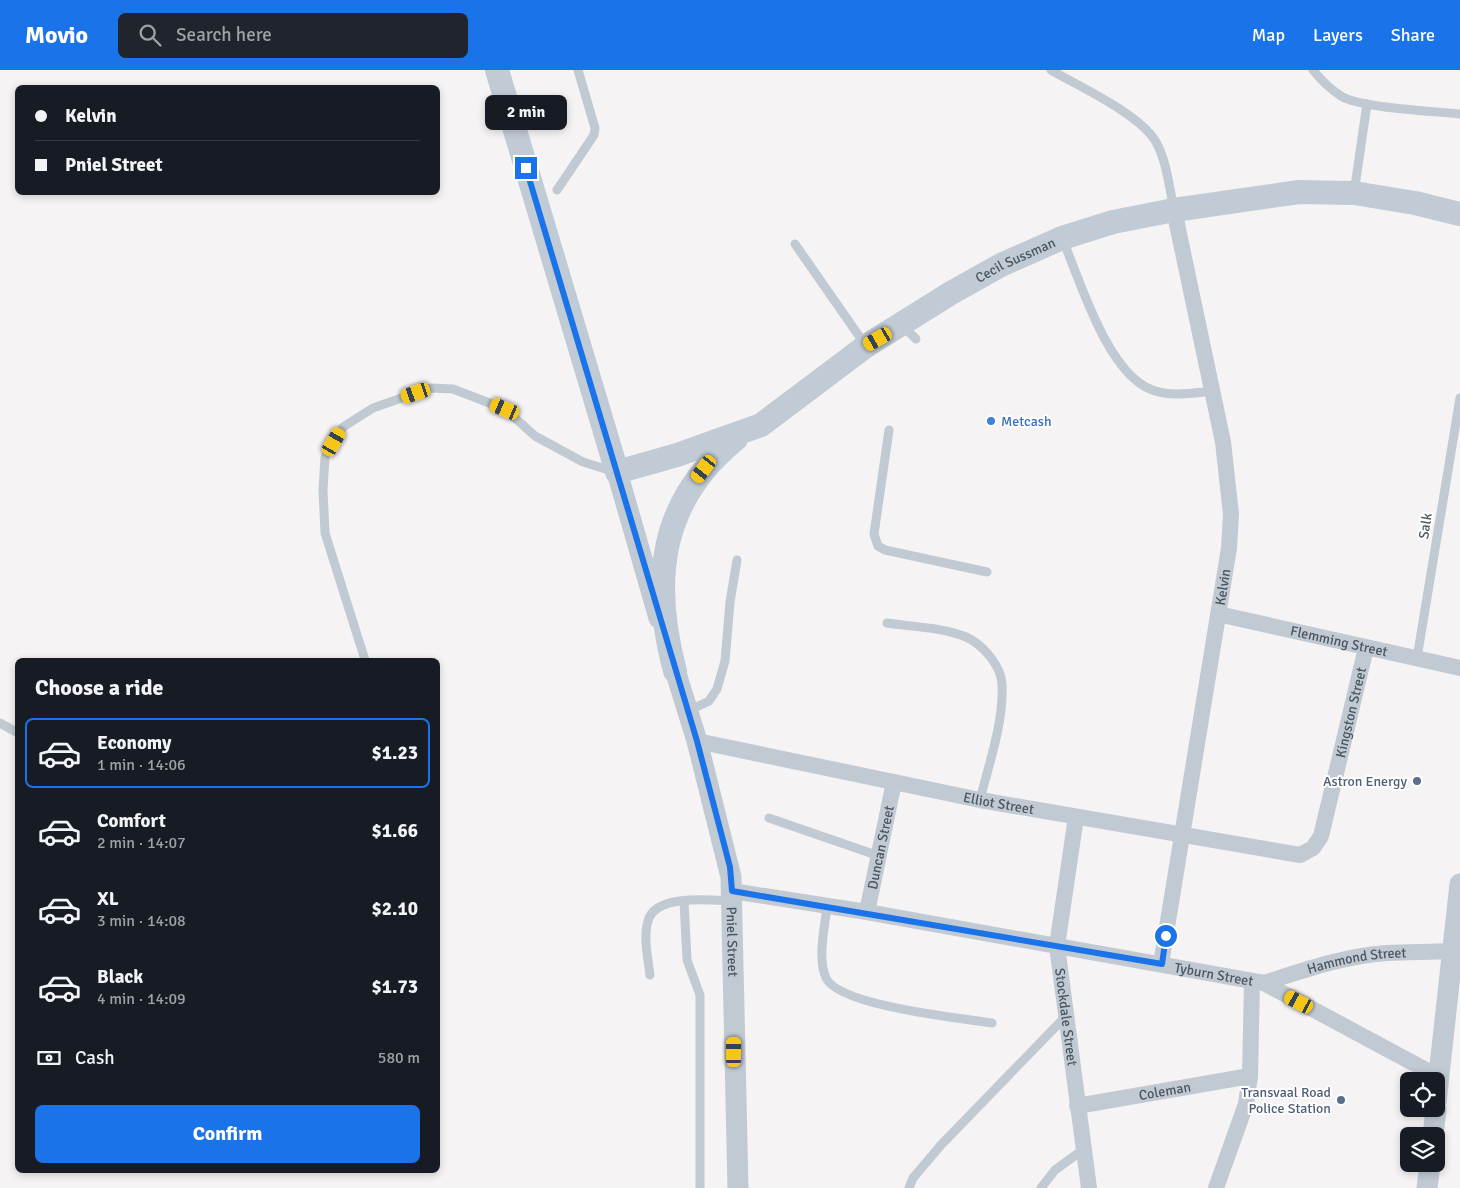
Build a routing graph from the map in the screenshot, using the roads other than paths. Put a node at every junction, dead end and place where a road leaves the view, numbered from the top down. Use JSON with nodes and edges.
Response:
{"nodes":[{"id":1,"x":498,"y":70,"type":"edge"},
{"id":2,"x":578,"y":70,"type":"edge"},
{"id":3,"x":1052,"y":70,"type":"edge"},
{"id":4,"x":1313,"y":70,"type":"edge"},
{"id":5,"x":1367,"y":104,"type":"junction"},
{"id":6,"x":1460,"y":114,"type":"edge"},
{"id":7,"x":557,"y":190,"type":"dead end"},
{"id":8,"x":1354,"y":193,"type":"junction"},
{"id":9,"x":1174,"y":210,"type":"junction"},
{"id":10,"x":1459,"y":211,"type":"edge"},
{"id":11,"x":1062,"y":238,"type":"junction"},
{"id":12,"x":795,"y":244,"type":"dead end"},
{"id":13,"x":866,"y":346,"type":"junction"},
{"id":14,"x":1213,"y":391,"type":"junction"},
{"id":15,"x":1460,"y":398,"type":"edge"},
{"id":16,"x":761,"y":425,"type":"junction"},
{"id":17,"x":889,"y":430,"type":"dead end"},
{"id":18,"x":617,"y":472,"type":"junction"},
{"id":19,"x":737,"y":560,"type":"dead end"},
{"id":20,"x":987,"y":572,"type":"dead end"},
{"id":21,"x":1218,"y":614,"type":"junction"},
{"id":22,"x":887,"y":623,"type":"dead end"},
{"id":23,"x":1366,"y":648,"type":"junction"},
{"id":24,"x":364,"y":658,"type":"edge"},
{"id":25,"x":1417,"y":658,"type":"junction"},
{"id":26,"x":1460,"y":668,"type":"edge"},
{"id":27,"x":675,"y":671,"type":"junction"},
{"id":28,"x":688,"y":712,"type":"junction"},
{"id":29,"x":0,"y":723,"type":"edge"},
{"id":30,"x":15,"y":731,"type":"edge"},
{"id":31,"x":697,"y":741,"type":"junction"},
{"id":32,"x":894,"y":782,"type":"junction"},
{"id":33,"x":980,"y":800,"type":"junction"},
{"id":34,"x":1076,"y":817,"type":"junction"},
{"id":35,"x":770,"y":818,"type":"dead end"},
{"id":36,"x":1183,"y":834,"type":"junction"},
{"id":37,"x":1300,"y":855,"type":"joint"},
{"id":38,"x":879,"y":856,"type":"junction"},
{"id":39,"x":1460,"y":884,"type":"edge"},
{"id":40,"x":732,"y":896,"type":"junction"},
{"id":41,"x":684,"y":902,"type":"junction"},
{"id":42,"x":827,"y":906,"type":"junction"},
{"id":43,"x":867,"y":912,"type":"junction"},
{"id":44,"x":1057,"y":946,"type":"junction"},
{"id":45,"x":1452,"y":951,"type":"junction"},
{"id":46,"x":1162,"y":964,"type":"junction"},
{"id":47,"x":650,"y":975,"type":"dead end"},
{"id":48,"x":1258,"y":982,"type":"junction"},
{"id":49,"x":1066,"y":1016,"type":"junction"},
{"id":50,"x":992,"y":1023,"type":"dead end"},
{"id":51,"x":1429,"y":1072,"type":"edge"},
{"id":52,"x":1440,"y":1072,"type":"edge"},
{"id":53,"x":1250,"y":1076,"type":"junction"},
{"id":54,"x":1077,"y":1106,"type":"junction"},
{"id":55,"x":1084,"y":1149,"type":"junction"},
{"id":56,"x":1429,"y":1172,"type":"edge"},
{"id":57,"x":700,"y":1188,"type":"edge"},
{"id":58,"x":738,"y":1188,"type":"edge"},
{"id":59,"x":909,"y":1188,"type":"edge"},
{"id":60,"x":1041,"y":1188,"type":"edge"},
{"id":61,"x":1089,"y":1188,"type":"edge"},
{"id":62,"x":1216,"y":1188,"type":"edge"},
{"id":63,"x":1427,"y":1188,"type":"edge"}],
"edges":[{"from":1,"to":18,"type":"main road","name":"Pniel Street"},
{"from":2,"to":7,"type":"lane"},
{"from":3,"to":9,"type":"lane"},
{"from":4,"to":5,"type":"lane"},
{"from":5,"to":6,"type":"lane"},
{"from":5,"to":8,"type":"lane"},
{"from":8,"to":9,"type":"main road","name":"Cecil Sussman"},
{"from":8,"to":10,"type":"main road","name":"Cecil Sussman"},
{"from":9,"to":11,"type":"main road","name":"Cecil Sussman"},
{"from":9,"to":14,"type":"street","name":"Kelvin"},
{"from":11,"to":13,"type":"main road","name":"Cecil Sussman"},
{"from":11,"to":14,"type":"lane"},
{"from":12,"to":13,"type":"lane"},
{"from":13,"to":16,"type":"main road","name":"Cecil Sussman"},
{"from":14,"to":21,"type":"street","name":"Kelvin"},
{"from":15,"to":25,"type":"lane","name":"Salk"},
{"from":16,"to":18,"type":"main road","name":"Cecil Sussman"},
{"from":16,"to":27,"type":"main road"},
{"from":17,"to":20,"type":"lane"},
{"from":18,"to":24,"type":"lane"},
{"from":18,"to":27,"type":"street","name":"Pniel Street"},
{"from":19,"to":28,"type":"lane"},
{"from":21,"to":23,"type":"street","name":"Flemming Street"},
{"from":21,"to":36,"type":"street","name":"Kelvin"},
{"from":22,"to":33,"type":"lane"},
{"from":23,"to":25,"type":"street","name":"Flemming Street"},
{"from":23,"to":37,"type":"street","name":"Kingston Street"},
{"from":25,"to":26,"type":"street","name":"Flemming Street"},
{"from":27,"to":28,"type":"street","name":"Pniel Street"},
{"from":28,"to":31,"type":"street","name":"Pniel Street"},
{"from":29,"to":30,"type":"lane"},
{"from":31,"to":32,"type":"street","name":"Elliot Street"},
{"from":31,"to":40,"type":"street","name":"Pniel Street"},
{"from":32,"to":33,"type":"street","name":"Elliot Street"},
{"from":32,"to":38,"type":"street","name":"Duncan Street"},
{"from":33,"to":34,"type":"street","name":"Elliot Street"},
{"from":34,"to":36,"type":"street","name":"Elliot Street"},
{"from":34,"to":44,"type":"street","name":"Stockdale Street"},
{"from":35,"to":38,"type":"lane"},
{"from":36,"to":37,"type":"street","name":"Elliot Street"},
{"from":36,"to":46,"type":"street","name":"Kelvin"},
{"from":38,"to":43,"type":"street","name":"Duncan Street"},
{"from":39,"to":45,"type":"street"},
{"from":40,"to":41,"type":"lane"},
{"from":40,"to":42,"type":"street","name":"Tyburn Street"},
{"from":40,"to":58,"type":"street","name":"Pniel Street"},
{"from":41,"to":47,"type":"lane"},
{"from":41,"to":57,"type":"lane"},
{"from":42,"to":43,"type":"street","name":"Tyburn Street"},
{"from":42,"to":50,"type":"lane"},
{"from":43,"to":44,"type":"street","name":"Tyburn Street"},
{"from":44,"to":46,"type":"street","name":"Tyburn Street"},
{"from":44,"to":49,"type":"street","name":"Stockdale Street"},
{"from":45,"to":48,"type":"street","name":"Hammond Street"},
{"from":45,"to":52,"type":"street"},
{"from":46,"to":48,"type":"street","name":"Tyburn Street"},
{"from":48,"to":51,"type":"street","name":"Tyburn Street"},
{"from":48,"to":53,"type":"street"},
{"from":49,"to":54,"type":"street","name":"Stockdale Street"},
{"from":49,"to":59,"type":"lane"},
{"from":53,"to":54,"type":"street","name":"Coleman"},
{"from":53,"to":62,"type":"street"},
{"from":54,"to":55,"type":"street","name":"Stockdale Street"},
{"from":55,"to":60,"type":"lane"},
{"from":55,"to":61,"type":"street","name":"Stockdale Street"},
{"from":56,"to":63,"type":"street"}]}
